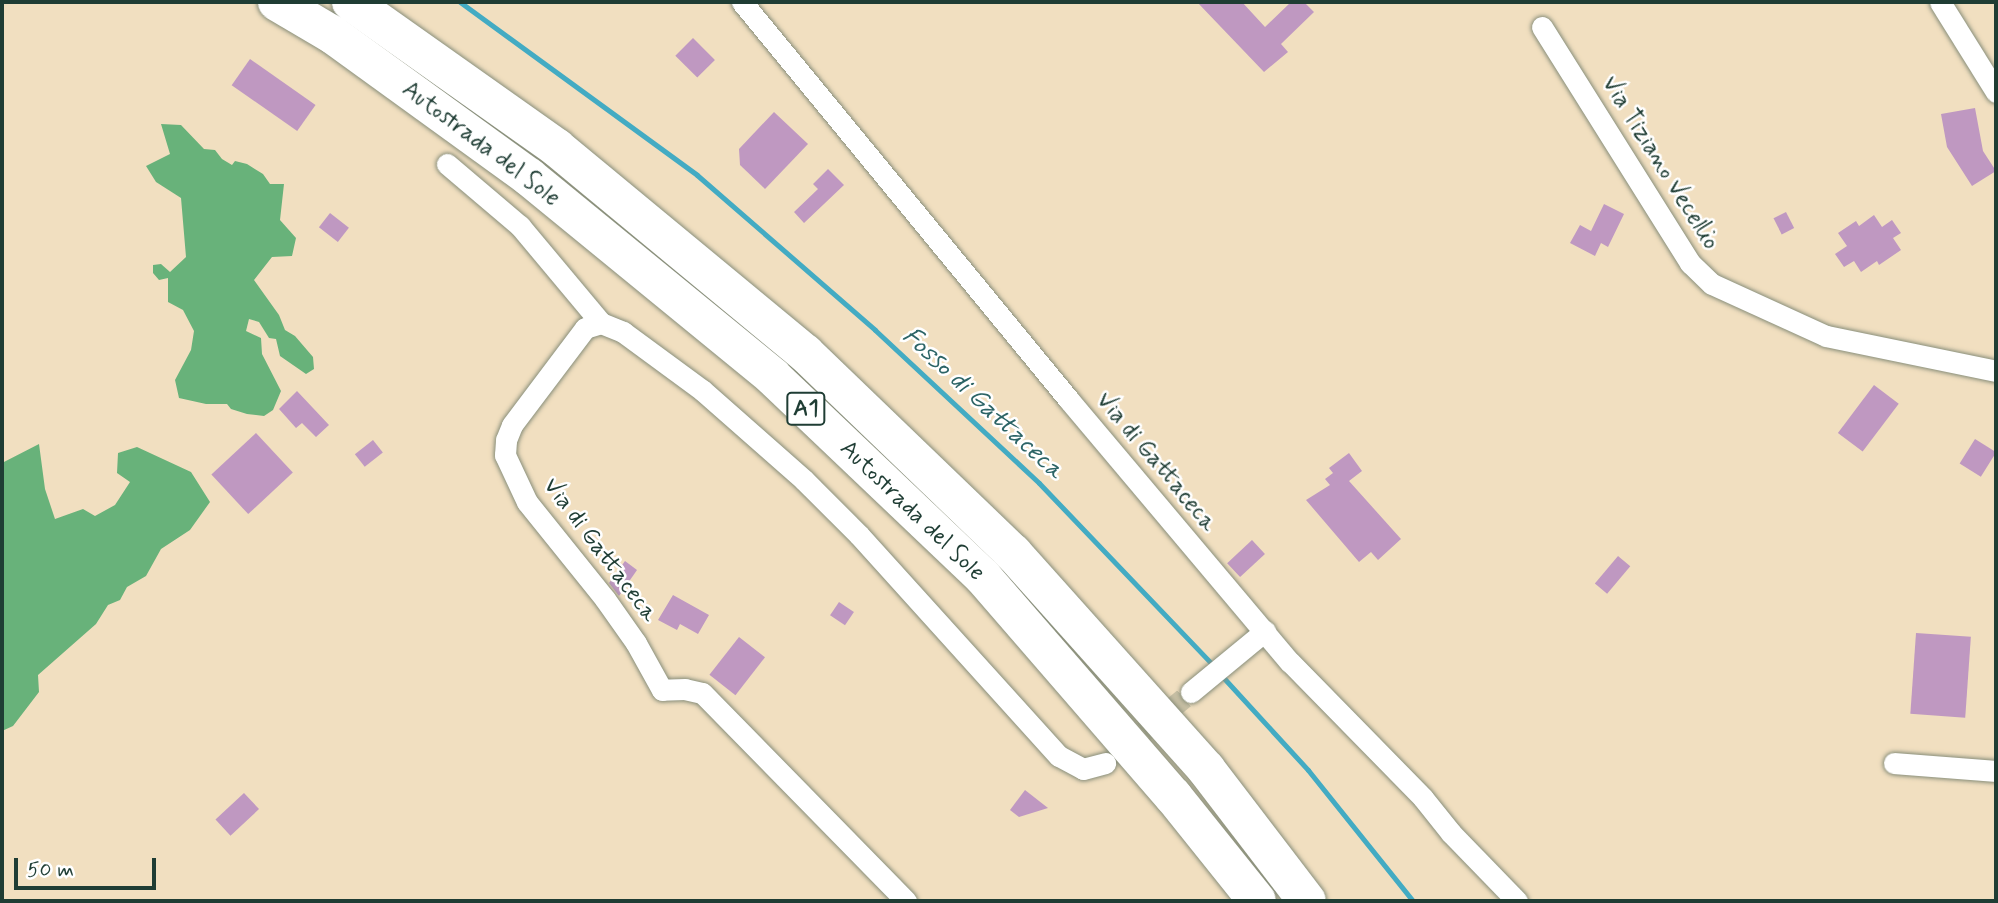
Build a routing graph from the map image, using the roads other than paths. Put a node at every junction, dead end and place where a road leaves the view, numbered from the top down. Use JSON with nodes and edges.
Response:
{"nodes":[{"id":1,"x":277,"y":2,"type":"edge"},
{"id":2,"x":351,"y":2,"type":"edge"},
{"id":3,"x":743,"y":2,"type":"edge"},
{"id":4,"x":1940,"y":2,"type":"edge"},
{"id":5,"x":1542,"y":27,"type":"dead end"},
{"id":6,"x":1996,"y":92,"type":"edge"},
{"id":7,"x":447,"y":164,"type":"dead end"},
{"id":8,"x":601,"y":323,"type":"junction"},
{"id":9,"x":1996,"y":371,"type":"edge"},
{"id":10,"x":1265,"y":631,"type":"junction"},
{"id":11,"x":1191,"y":692,"type":"tunnel mouth"},
{"id":12,"x":1105,"y":763,"type":"tunnel mouth"},
{"id":13,"x":1894,"y":763,"type":"dead end"},
{"id":14,"x":1996,"y":771,"type":"edge"},
{"id":15,"x":906,"y":901,"type":"edge"},
{"id":16,"x":1257,"y":901,"type":"edge"},
{"id":17,"x":1307,"y":901,"type":"edge"},
{"id":18,"x":1517,"y":901,"type":"edge"}],
"edges":[{"from":1,"to":16,"type":"highway","name":"Autostrada del Sole","number":"A1"},
{"from":2,"to":17,"type":"highway","name":"Autostrada del Sole","number":"A1"},
{"from":3,"to":10,"type":"street","name":"Via di Gattaceca"},
{"from":4,"to":6,"type":"street"},
{"from":5,"to":9,"type":"street","name":"Via Tiziano Vecellio"},
{"from":7,"to":8,"type":"street"},
{"from":8,"to":12,"type":"street"},
{"from":8,"to":15,"type":"street","name":"Via di Gattaceca"},
{"from":10,"to":11,"type":"street"},
{"from":10,"to":18,"type":"street","name":"Via di Gattaceca"},
{"from":13,"to":14,"type":"street"}]}
